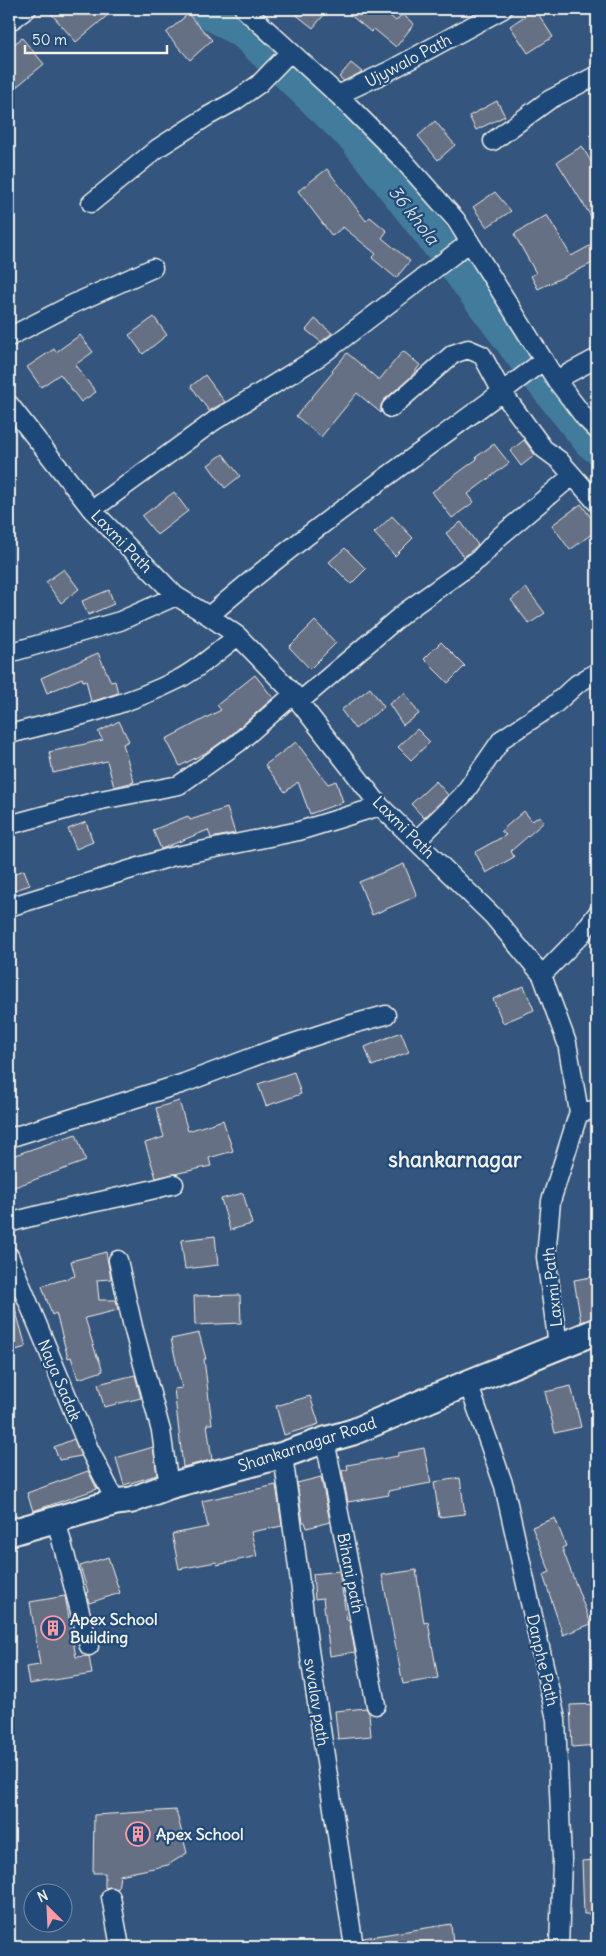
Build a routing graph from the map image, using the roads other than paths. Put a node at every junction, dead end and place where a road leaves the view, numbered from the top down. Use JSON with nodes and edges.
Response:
{"nodes":[{"id":1,"x":27,"y":9,"type":"edge"},
{"id":2,"x":244,"y":9,"type":"edge"},
{"id":3,"x":504,"y":9,"type":"edge"},
{"id":4,"x":9,"y":22,"type":"edge"},
{"id":5,"x":288,"y":54,"type":"junction"},
{"id":6,"x":597,"y":75,"type":"edge"},
{"id":7,"x":338,"y":95,"type":"junction"},
{"id":8,"x":493,"y":141,"type":"dead end"},
{"id":9,"x":91,"y":203,"type":"dead end"},
{"id":10,"x":464,"y":246,"type":"junction"},
{"id":11,"x":153,"y":268,"type":"dead end"},
{"id":12,"x":9,"y":337,"type":"edge"},
{"id":13,"x":597,"y":358,"type":"edge"},
{"id":14,"x":544,"y":360,"type":"junction"},
{"id":15,"x":556,"y":380,"type":"junction"},
{"id":16,"x":505,"y":391,"type":"junction"},
{"id":17,"x":9,"y":404,"type":"edge"},
{"id":18,"x":391,"y":408,"type":"dead end"},
{"id":19,"x":597,"y":430,"type":"edge"},
{"id":20,"x":572,"y":476,"type":"junction"},
{"id":21,"x":597,"y":503,"type":"edge"},
{"id":22,"x":92,"y":510,"type":"junction"},
{"id":23,"x":176,"y":596,"type":"junction"},
{"id":24,"x":209,"y":616,"type":"junction"},
{"id":25,"x":238,"y":636,"type":"junction"},
{"id":26,"x":9,"y":653,"type":"edge"},
{"id":27,"x":597,"y":672,"type":"edge"},
{"id":28,"x":296,"y":698,"type":"junction"},
{"id":29,"x":9,"y":734,"type":"edge"},
{"id":30,"x":380,"y":806,"type":"junction"},
{"id":31,"x":9,"y":825,"type":"edge"},
{"id":32,"x":417,"y":840,"type":"junction"},
{"id":33,"x":9,"y":907,"type":"edge"},
{"id":34,"x":597,"y":914,"type":"edge"},
{"id":35,"x":542,"y":975,"type":"junction"},
{"id":36,"x":386,"y":1015,"type":"dead end"},
{"id":37,"x":597,"y":1110,"type":"edge"},
{"id":38,"x":579,"y":1112,"type":"junction"},
{"id":39,"x":9,"y":1138,"type":"edge"},
{"id":40,"x":174,"y":1184,"type":"dead end"},
{"id":41,"x":9,"y":1223,"type":"edge"},
{"id":42,"x":9,"y":1256,"type":"edge"},
{"id":43,"x":118,"y":1260,"type":"dead end"},
{"id":44,"x":597,"y":1331,"type":"edge"},
{"id":45,"x":558,"y":1345,"type":"junction"},
{"id":46,"x":468,"y":1382,"type":"junction"},
{"id":47,"x":325,"y":1440,"type":"junction"},
{"id":48,"x":283,"y":1455,"type":"junction"},
{"id":49,"x":169,"y":1486,"type":"junction"},
{"id":50,"x":116,"y":1502,"type":"junction"},
{"id":51,"x":56,"y":1520,"type":"junction"},
{"id":52,"x":9,"y":1533,"type":"edge"},
{"id":53,"x":89,"y":1646,"type":"dead end"},
{"id":54,"x":376,"y":1706,"type":"dead end"},
{"id":55,"x":111,"y":1897,"type":"dead end"},
{"id":56,"x":120,"y":1947,"type":"edge"},
{"id":57,"x":354,"y":1947,"type":"edge"},
{"id":58,"x":559,"y":1947,"type":"edge"}],
"edges":[{"from":1,"to":4,"type":"street"},
{"from":2,"to":5,"type":"street"},
{"from":3,"to":7,"type":"street","name":"Ujywalo Path"},
{"from":5,"to":7,"type":"street"},
{"from":5,"to":9,"type":"street"},
{"from":6,"to":8,"type":"street"},
{"from":7,"to":10,"type":"street"},
{"from":10,"to":14,"type":"street"},
{"from":10,"to":22,"type":"street"},
{"from":11,"to":12,"type":"street"},
{"from":13,"to":15,"type":"street"},
{"from":14,"to":15,"type":"street"},
{"from":14,"to":16,"type":"street"},
{"from":15,"to":19,"type":"street"},
{"from":16,"to":18,"type":"street"},
{"from":16,"to":20,"type":"street"},
{"from":16,"to":24,"type":"street"},
{"from":17,"to":22,"type":"street","name":"Laxmi Path"},
{"from":20,"to":21,"type":"street"},
{"from":20,"to":28,"type":"street"},
{"from":22,"to":23,"type":"street","name":"Laxmi Path"},
{"from":23,"to":24,"type":"street","name":"Laxmi Path"},
{"from":23,"to":26,"type":"street"},
{"from":24,"to":25,"type":"street","name":"Laxmi Path"},
{"from":25,"to":28,"type":"street","name":"Laxmi Path"},
{"from":25,"to":29,"type":"street"},
{"from":27,"to":32,"type":"street"},
{"from":28,"to":30,"type":"street","name":"Laxmi Path"},
{"from":28,"to":31,"type":"street"},
{"from":30,"to":32,"type":"street","name":"Laxmi Path"},
{"from":30,"to":33,"type":"street"},
{"from":32,"to":35,"type":"street","name":"Laxmi Path"},
{"from":34,"to":35,"type":"street"},
{"from":35,"to":38,"type":"street","name":"Laxmi Path"},
{"from":36,"to":39,"type":"street"},
{"from":37,"to":38,"type":"street"},
{"from":38,"to":45,"type":"street","name":"Laxmi Path"},
{"from":40,"to":41,"type":"street"},
{"from":42,"to":50,"type":"street","name":"Naya Sadak"},
{"from":43,"to":49,"type":"street"},
{"from":44,"to":45,"type":"street","name":"Shankarnagar Road"},
{"from":45,"to":46,"type":"street","name":"Shankarnagar Road"},
{"from":46,"to":47,"type":"street","name":"Shankarnagar Road"},
{"from":46,"to":58,"type":"street","name":"Danphe Path"},
{"from":47,"to":48,"type":"street","name":"Shankarnagar Road"},
{"from":47,"to":54,"type":"street","name":"Bihani path"},
{"from":48,"to":49,"type":"street","name":"Shankarnagar Road"},
{"from":48,"to":57,"type":"street","name":"svvalav path"},
{"from":49,"to":50,"type":"street","name":"Shankarnagar Road"},
{"from":50,"to":51,"type":"street","name":"Shankarnagar Road"},
{"from":51,"to":52,"type":"street","name":"Shankarnagar Road"},
{"from":51,"to":53,"type":"street"},
{"from":55,"to":56,"type":"street"}]}
